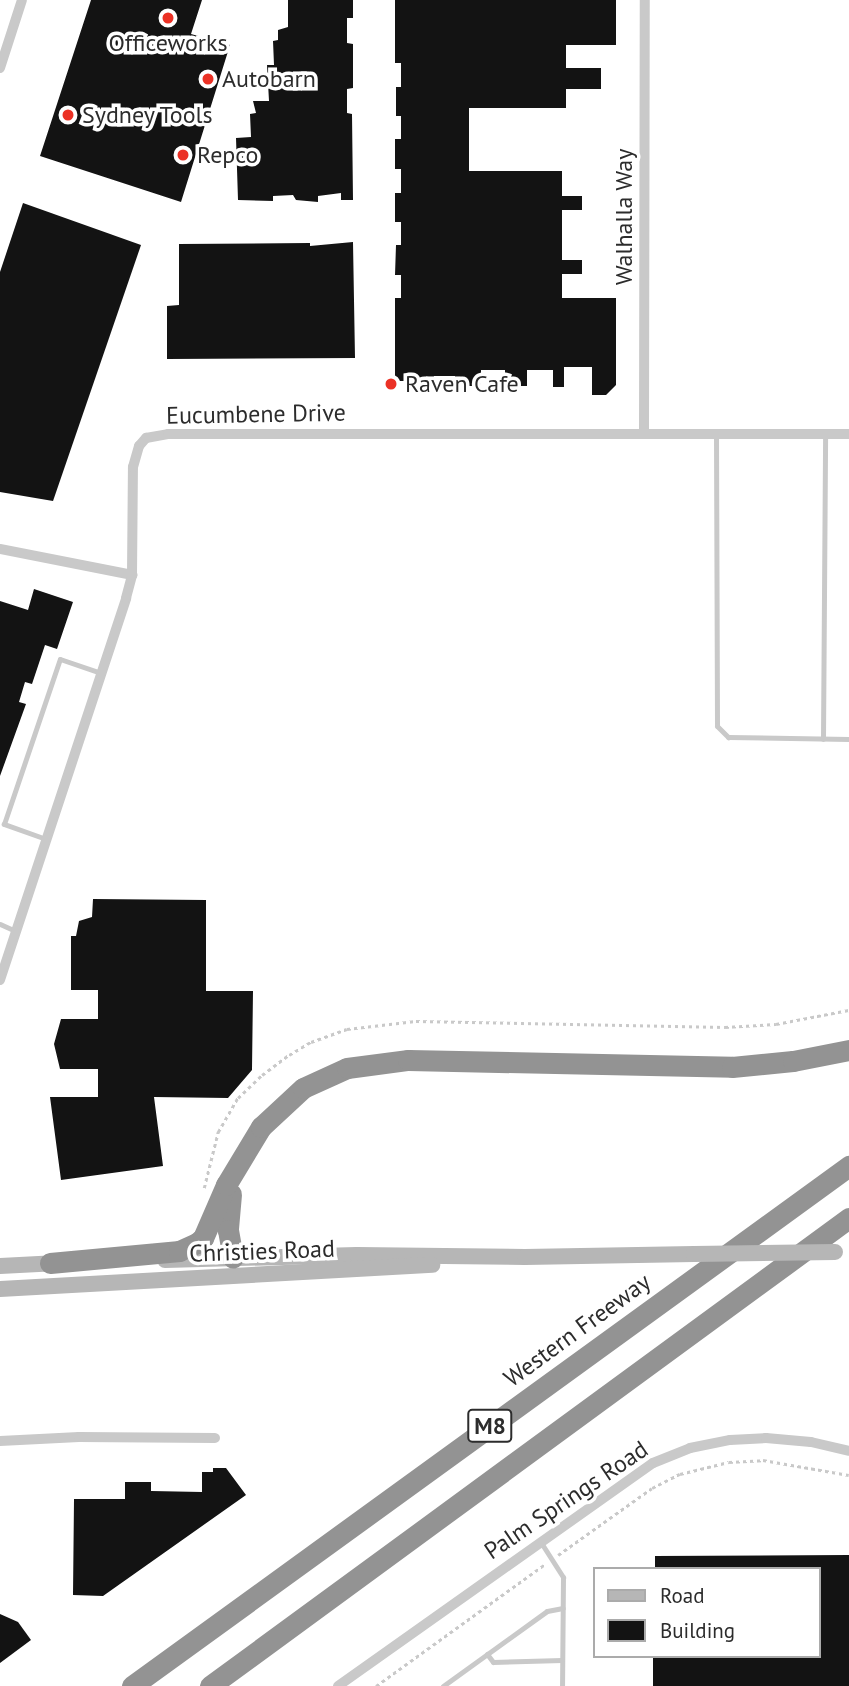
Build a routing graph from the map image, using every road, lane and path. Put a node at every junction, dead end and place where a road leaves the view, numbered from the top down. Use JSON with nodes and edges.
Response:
{"nodes":[{"id":1,"x":22,"y":0,"type":"edge"},
{"id":2,"x":645,"y":0,"type":"edge"},
{"id":3,"x":0,"y":68,"type":"edge"},
{"id":4,"x":644,"y":434,"type":"junction"},
{"id":5,"x":716,"y":434,"type":"junction"},
{"id":6,"x":825,"y":434,"type":"junction"},
{"id":7,"x":849,"y":434,"type":"edge"},
{"id":8,"x":0,"y":549,"type":"edge"},
{"id":9,"x":132,"y":575,"type":"junction"},
{"id":10,"x":102,"y":673,"type":"junction"},
{"id":11,"x":823,"y":739,"type":"junction"},
{"id":12,"x":849,"y":739,"type":"edge"},
{"id":13,"x":46,"y":839,"type":"junction"},
{"id":14,"x":0,"y":924,"type":"edge"},
{"id":15,"x":16,"y":931,"type":"junction"},
{"id":16,"x":0,"y":980,"type":"edge"},
{"id":17,"x":849,"y":1050,"type":"edge"},
{"id":18,"x":237,"y":1165,"type":"junction"},
{"id":19,"x":849,"y":1166,"type":"edge"},
{"id":20,"x":849,"y":1218,"type":"edge"},
{"id":21,"x":842,"y":1252,"type":"edge"},
{"id":22,"x":525,"y":1257,"type":"junction"},
{"id":23,"x":233,"y":1258,"type":"junction"},
{"id":24,"x":50,"y":1263,"type":"junction"},
{"id":25,"x":0,"y":1266,"type":"edge"},
{"id":26,"x":382,"y":1269,"type":"junction"},
{"id":27,"x":0,"y":1289,"type":"edge"},
{"id":28,"x":215,"y":1438,"type":"dead end"},
{"id":29,"x":0,"y":1441,"type":"edge"},
{"id":30,"x":849,"y":1451,"type":"edge"},
{"id":31,"x":849,"y":1475,"type":"edge"},
{"id":32,"x":540,"y":1541,"type":"junction"},
{"id":33,"x":553,"y":1559,"type":"junction"},
{"id":34,"x":563,"y":1608,"type":"junction"},
{"id":35,"x":487,"y":1654,"type":"junction"},
{"id":36,"x":562,"y":1660,"type":"junction"},
{"id":37,"x":132,"y":1686,"type":"edge"},
{"id":38,"x":210,"y":1686,"type":"edge"},
{"id":39,"x":338,"y":1686,"type":"edge"},
{"id":40,"x":376,"y":1686,"type":"edge"},
{"id":41,"x":443,"y":1686,"type":"edge"},
{"id":42,"x":562,"y":1686,"type":"edge"}],
"edges":[{"from":1,"to":3,"type":"street"},
{"from":2,"to":4,"type":"street","name":"Walhalla Way"},
{"from":4,"to":5,"type":"street","name":"Eucumbene Drive"},
{"from":4,"to":9,"type":"street","name":"Eucumbene Drive"},
{"from":5,"to":6,"type":"street","name":"Eucumbene Drive"},
{"from":5,"to":11,"type":"lane"},
{"from":6,"to":7,"type":"street","name":"Eucumbene Drive"},
{"from":6,"to":11,"type":"lane"},
{"from":8,"to":9,"type":"street"},
{"from":9,"to":10,"type":"street","name":"Eucumbene Drive"},
{"from":10,"to":13,"type":"street","name":"Eucumbene Drive"},
{"from":10,"to":13,"type":"lane"},
{"from":11,"to":12,"type":"lane"},
{"from":13,"to":15,"type":"street","name":"Eucumbene Drive"},
{"from":14,"to":15,"type":"lane"},
{"from":15,"to":16,"type":"street","name":"Eucumbene Drive"},
{"from":17,"to":18,"type":"highway"},
{"from":18,"to":23,"type":"highway"},
{"from":18,"to":24,"type":"highway"},
{"from":19,"to":37,"type":"highway","name":"Western Freeway","number":"M8"},
{"from":20,"to":38,"type":"highway","number":"M8"},
{"from":21,"to":22,"type":"main road","name":"Christies Road","bridge":true},
{"from":22,"to":23,"type":"main road","name":"Christies Road"},
{"from":22,"to":26,"type":"main road","name":"Christies Road"},
{"from":23,"to":24,"type":"main road","name":"Christies Road"},
{"from":23,"to":26,"type":"main road"},
{"from":24,"to":25,"type":"main road","name":"Christies Road"},
{"from":26,"to":27,"type":"main road","name":"Christies Road"},
{"from":28,"to":29,"type":"street"},
{"from":30,"to":32,"type":"street","name":"Palm Springs Road"},
{"from":31,"to":33,"type":"path"},
{"from":32,"to":33,"type":"lane"},
{"from":32,"to":39,"type":"street","name":"Palm Springs Road"},
{"from":33,"to":34,"type":"lane"},
{"from":33,"to":40,"type":"path"},
{"from":34,"to":35,"type":"lane"},
{"from":34,"to":36,"type":"lane"},
{"from":35,"to":36,"type":"lane"},
{"from":35,"to":41,"type":"lane"},
{"from":36,"to":42,"type":"lane"}]}
